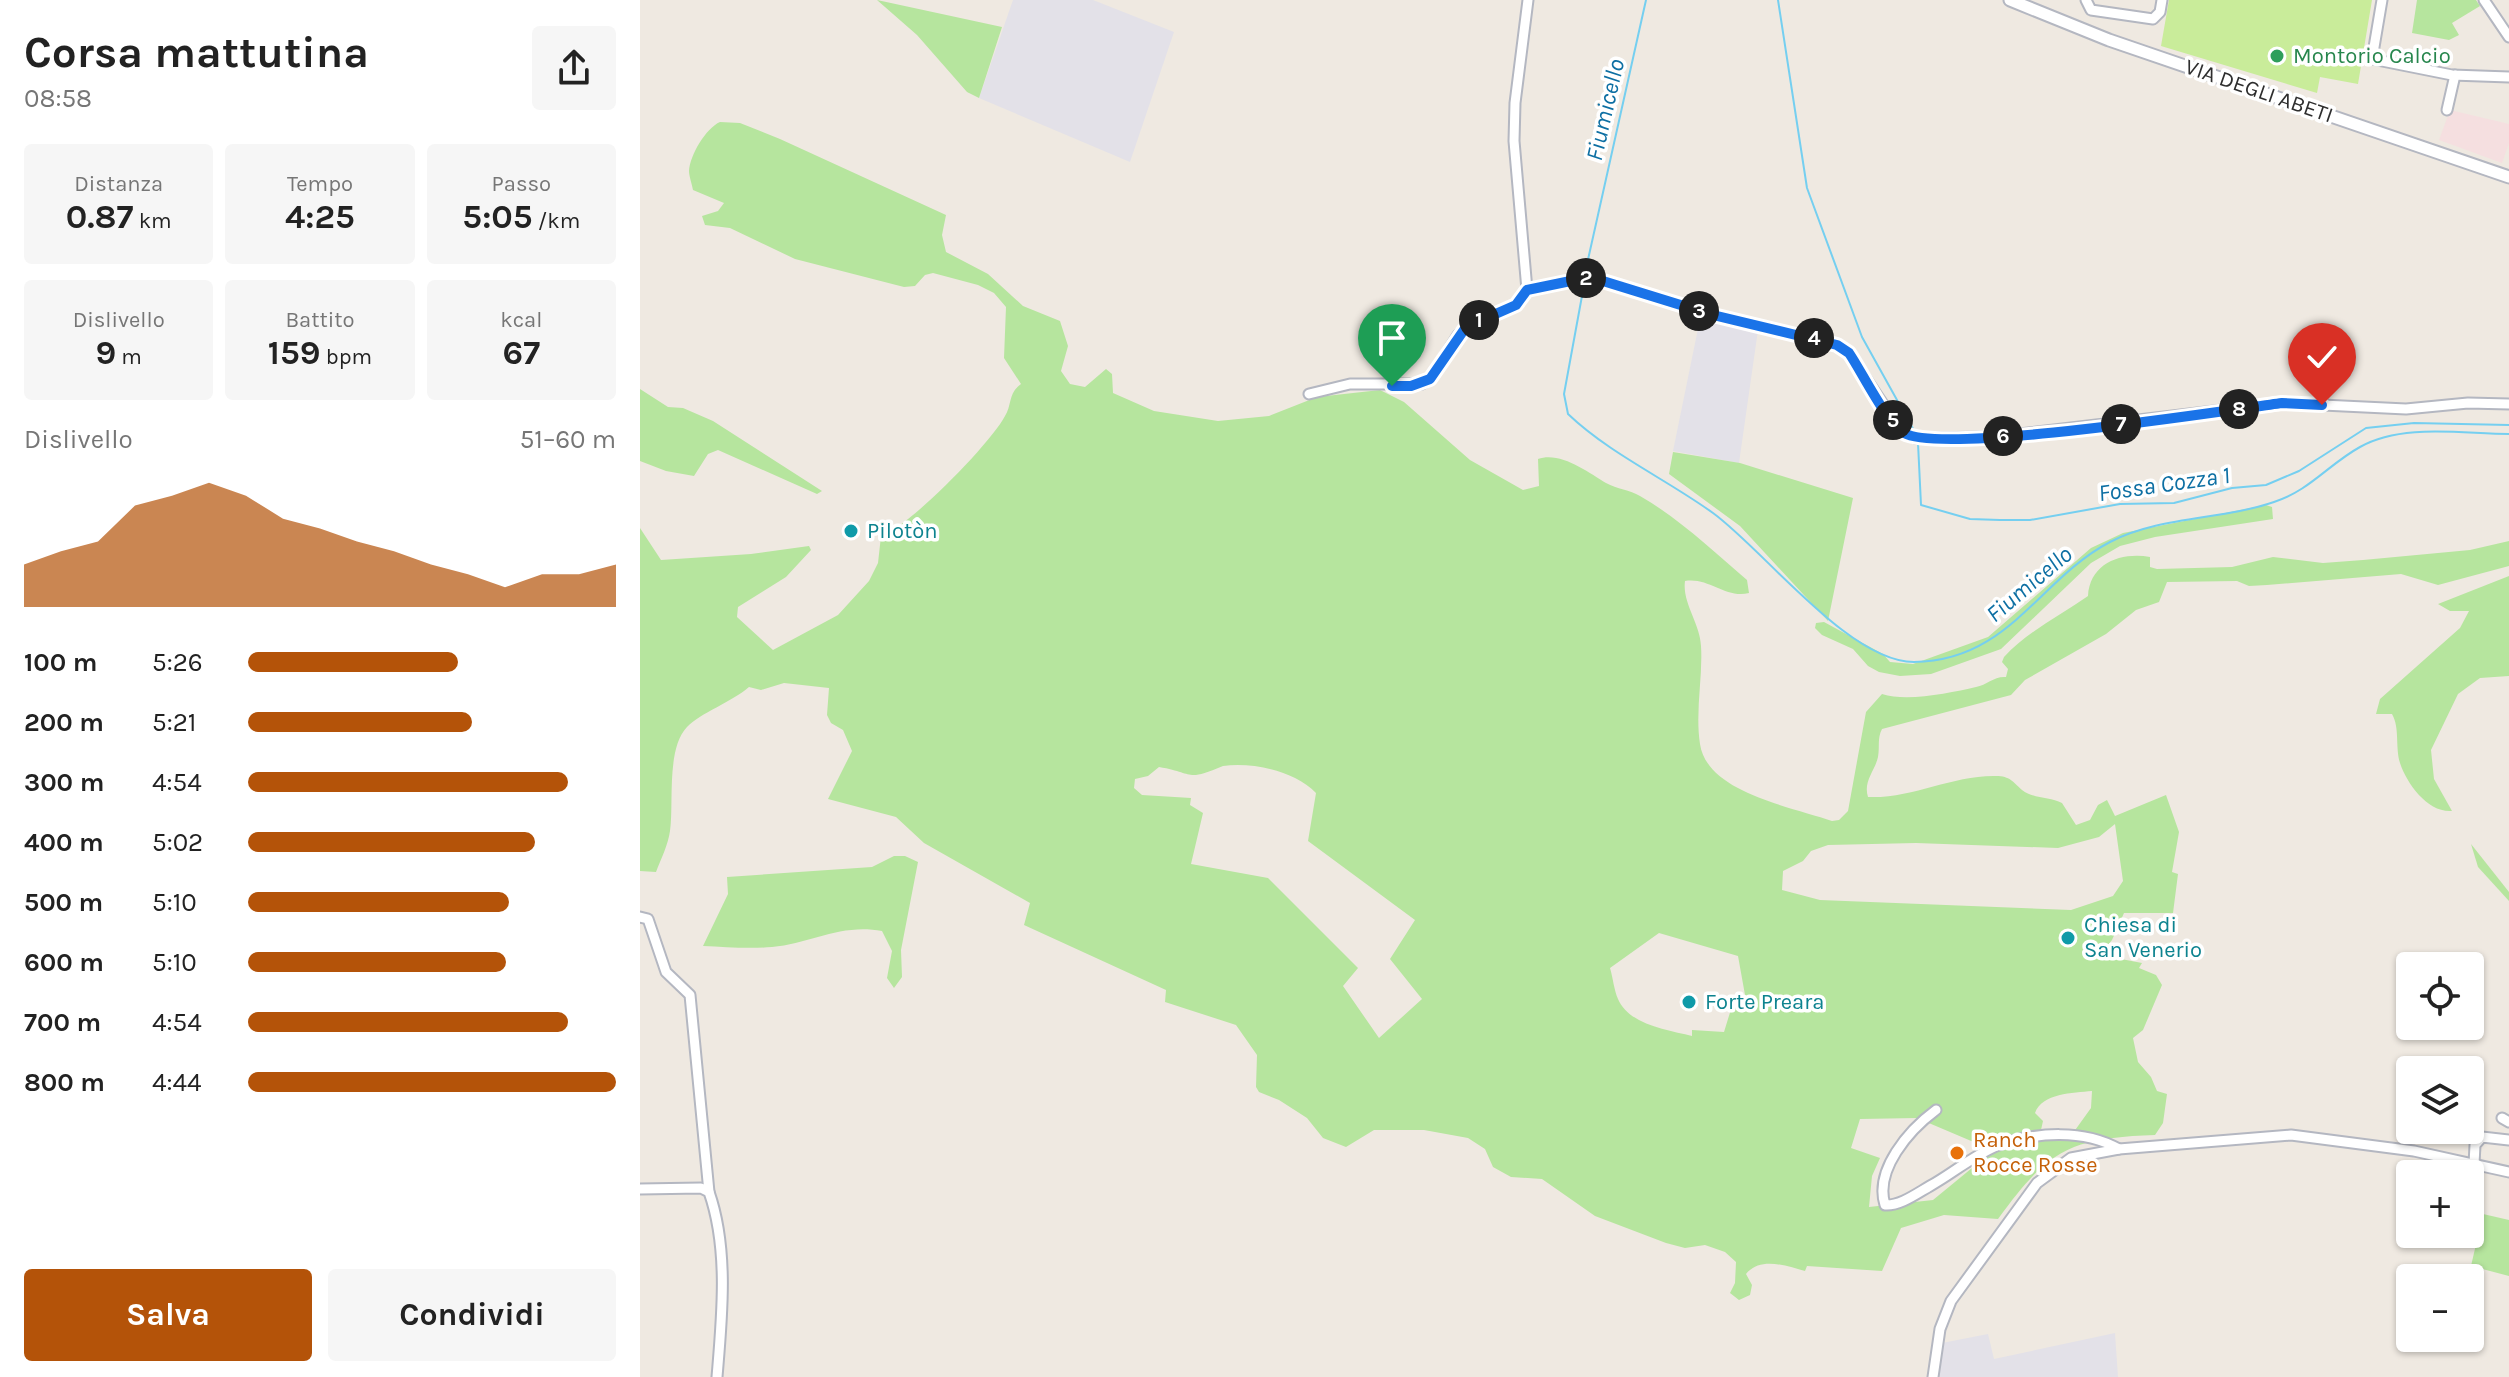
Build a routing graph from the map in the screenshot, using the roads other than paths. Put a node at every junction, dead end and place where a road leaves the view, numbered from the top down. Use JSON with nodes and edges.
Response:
{"nodes":[{"id":1,"x":1528,"y":0,"type":"edge"},
{"id":2,"x":2010,"y":0,"type":"edge"},
{"id":3,"x":2086,"y":0,"type":"edge"},
{"id":4,"x":2162,"y":0,"type":"edge"},
{"id":5,"x":2382,"y":0,"type":"edge"},
{"id":6,"x":2484,"y":0,"type":"edge"},
{"id":7,"x":2509,"y":37,"type":"edge"},
{"id":8,"x":2455,"y":75,"type":"junction"},
{"id":9,"x":2509,"y":77,"type":"edge"},
{"id":10,"x":2447,"y":110,"type":"dead end"},
{"id":11,"x":2509,"y":177,"type":"edge"},
{"id":12,"x":1527,"y":290,"type":"junction"},
{"id":13,"x":1309,"y":394,"type":"dead end"},
{"id":14,"x":2509,"y":404,"type":"edge"},
{"id":15,"x":646,"y":917,"type":"edge"},
{"id":16,"x":1936,"y":1110,"type":"dead end"},
{"id":17,"x":2509,"y":1140,"type":"edge"},
{"id":18,"x":2119,"y":1149,"type":"junction"},
{"id":19,"x":2456,"y":1160,"type":"edge"},
{"id":20,"x":2474,"y":1160,"type":"edge"},
{"id":21,"x":2484,"y":1166,"type":"edge"},
{"id":22,"x":2509,"y":1172,"type":"edge"},
{"id":23,"x":640,"y":1189,"type":"edge"},
{"id":24,"x":709,"y":1192,"type":"junction"},
{"id":25,"x":717,"y":1377,"type":"edge"},
{"id":26,"x":1933,"y":1377,"type":"edge"}],
"edges":[{"from":1,"to":12,"type":"street"},
{"from":2,"to":11,"type":"street","name":"VIA DEGLI ABETI"},
{"from":3,"to":4,"type":"street"},
{"from":5,"to":8,"type":"street"},
{"from":6,"to":7,"type":"street"},
{"from":8,"to":9,"type":"street"},
{"from":8,"to":10,"type":"street"},
{"from":12,"to":13,"type":"street"},
{"from":12,"to":14,"type":"street"},
{"from":15,"to":24,"type":"street"},
{"from":16,"to":18,"type":"street"},
{"from":17,"to":20,"type":"street"},
{"from":18,"to":19,"type":"street"},
{"from":18,"to":26,"type":"street"},
{"from":21,"to":22,"type":"street"},
{"from":23,"to":24,"type":"street"},
{"from":24,"to":25,"type":"street"}]}
